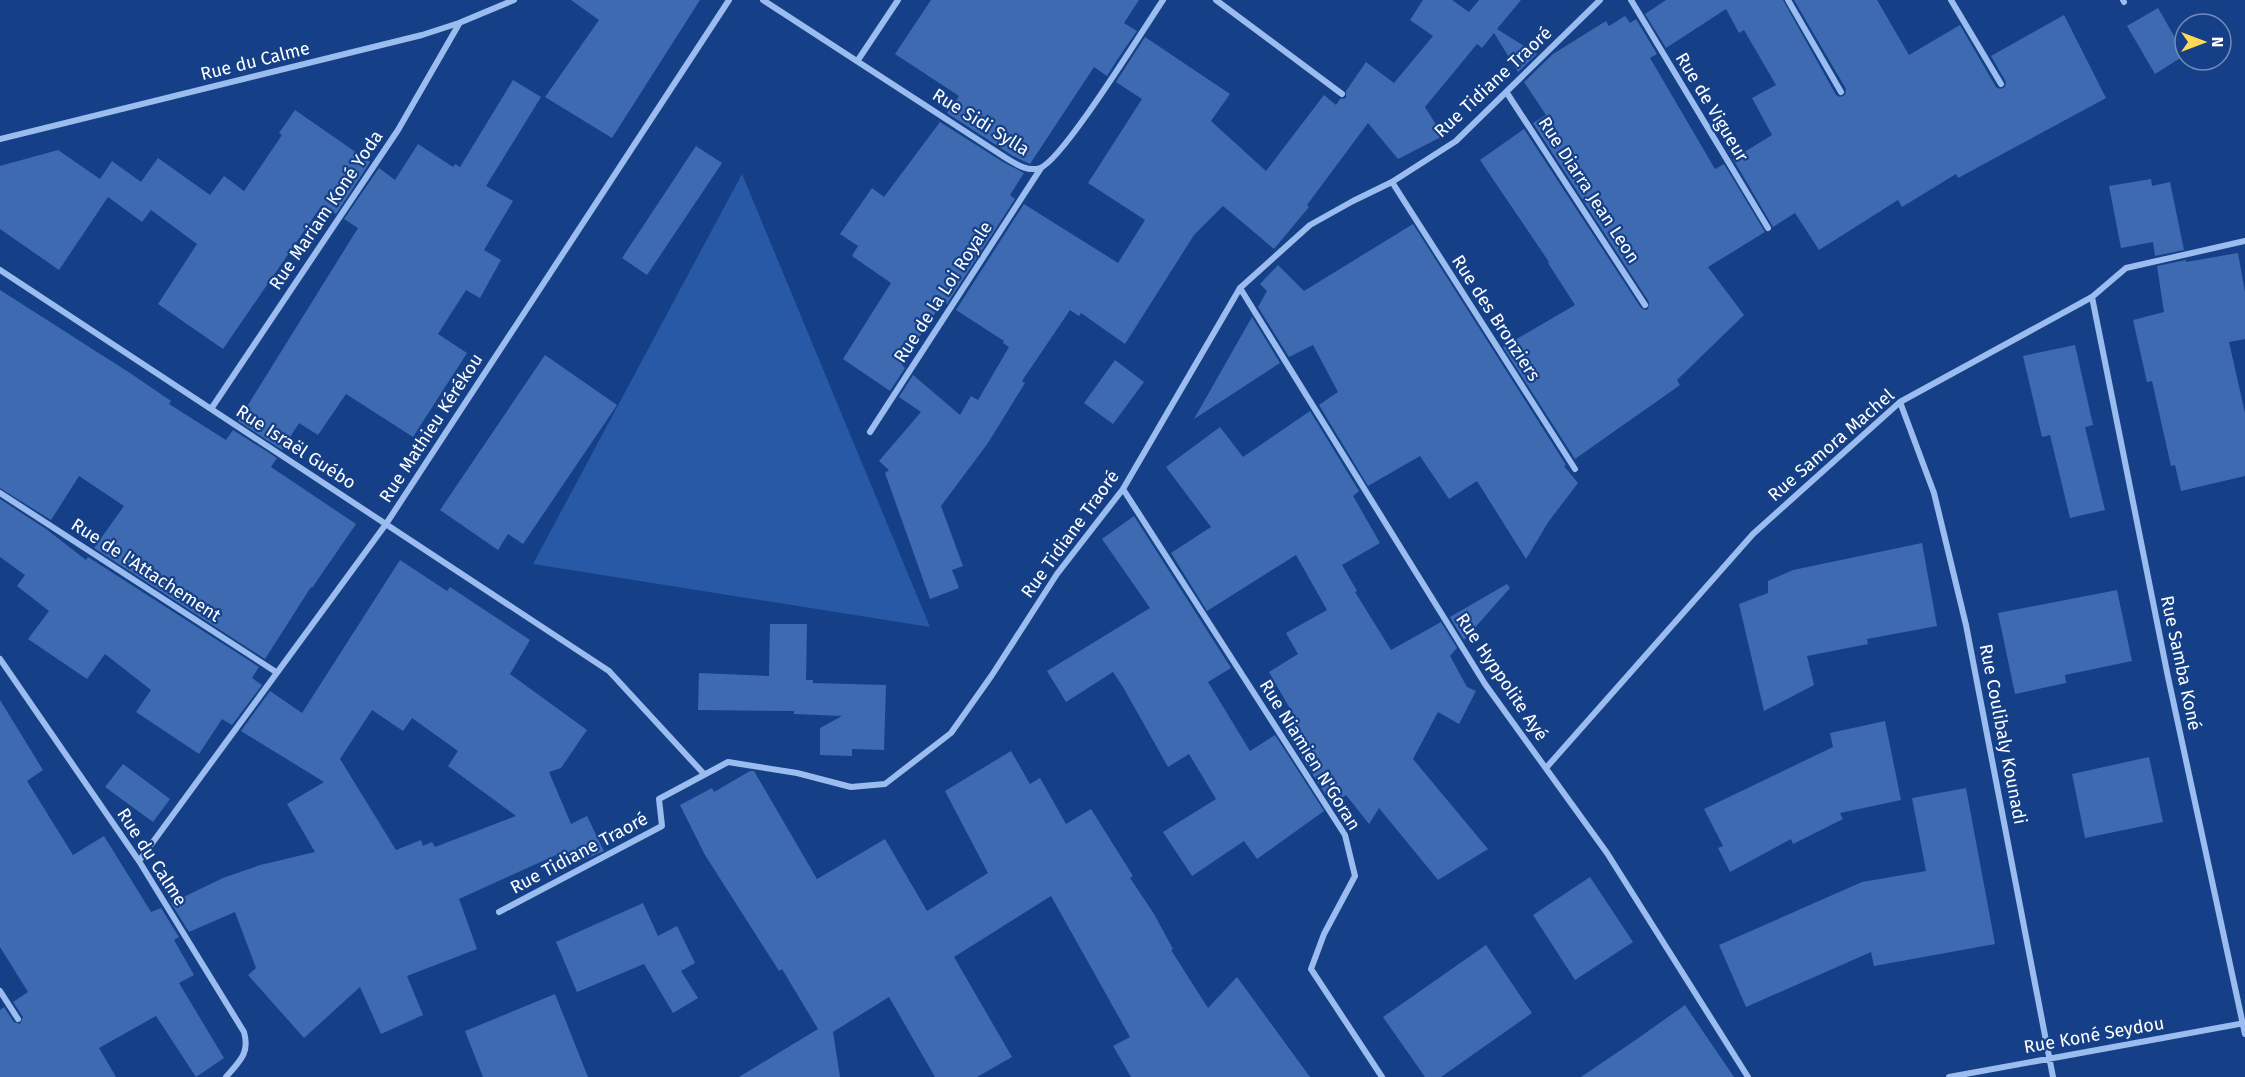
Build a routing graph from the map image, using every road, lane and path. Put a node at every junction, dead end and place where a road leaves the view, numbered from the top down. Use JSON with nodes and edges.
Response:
{"nodes":[{"id":1,"x":514,"y":0,"type":"edge"},
{"id":2,"x":729,"y":0,"type":"edge"},
{"id":3,"x":763,"y":0,"type":"edge"},
{"id":4,"x":898,"y":0,"type":"edge"},
{"id":5,"x":1162,"y":0,"type":"edge"},
{"id":6,"x":1216,"y":0,"type":"edge"},
{"id":7,"x":1600,"y":0,"type":"edge"},
{"id":8,"x":1631,"y":0,"type":"edge"},
{"id":9,"x":1788,"y":0,"type":"edge"},
{"id":10,"x":1952,"y":0,"type":"edge"},
{"id":11,"x":459,"y":24,"type":"junction"},
{"id":12,"x":858,"y":60,"type":"junction"},
{"id":13,"x":2001,"y":84,"type":"dead end"},
{"id":14,"x":1841,"y":92,"type":"dead end"},
{"id":15,"x":1507,"y":93,"type":"junction"},
{"id":16,"x":1342,"y":94,"type":"dead end"},
{"id":17,"x":0,"y":139,"type":"edge"},
{"id":18,"x":1041,"y":168,"type":"junction"},
{"id":19,"x":1392,"y":182,"type":"junction"},
{"id":20,"x":1767,"y":228,"type":"dead end"},
{"id":21,"x":2245,"y":241,"type":"edge"},
{"id":22,"x":0,"y":270,"type":"edge"},
{"id":23,"x":1240,"y":288,"type":"junction"},
{"id":24,"x":2092,"y":297,"type":"junction"},
{"id":25,"x":1645,"y":304,"type":"dead end"},
{"id":26,"x":1900,"y":402,"type":"junction"},
{"id":27,"x":211,"y":409,"type":"junction"},
{"id":28,"x":870,"y":432,"type":"dead end"},
{"id":29,"x":1575,"y":469,"type":"dead end"},
{"id":30,"x":1123,"y":489,"type":"junction"},
{"id":31,"x":0,"y":493,"type":"edge"},
{"id":32,"x":386,"y":524,"type":"junction"},
{"id":33,"x":0,"y":659,"type":"edge"},
{"id":34,"x":276,"y":672,"type":"junction"},
{"id":35,"x":1546,"y":768,"type":"junction"},
{"id":36,"x":704,"y":774,"type":"junction"},
{"id":37,"x":139,"y":861,"type":"junction"},
{"id":38,"x":499,"y":912,"type":"dead end"},
{"id":39,"x":0,"y":991,"type":"edge"},
{"id":40,"x":18,"y":1019,"type":"dead end"},
{"id":41,"x":2244,"y":1023,"type":"edge"},
{"id":42,"x":2245,"y":1034,"type":"edge"},
{"id":43,"x":2050,"y":1058,"type":"junction"},
{"id":44,"x":226,"y":1077,"type":"edge"},
{"id":45,"x":1382,"y":1077,"type":"edge"},
{"id":46,"x":1748,"y":1077,"type":"edge"},
{"id":47,"x":1949,"y":1077,"type":"edge"},
{"id":48,"x":2054,"y":1077,"type":"edge"}],
"edges":[{"from":1,"to":11,"type":"street","name":"Rue du Calme"},
{"from":2,"to":32,"type":"street","name":"Rue Mathieu Kérékou"},
{"from":3,"to":12,"type":"street","name":"Rue Sidi Sylla"},
{"from":4,"to":12,"type":"street"},
{"from":5,"to":18,"type":"street","name":"Rue Sidi Sylla"},
{"from":6,"to":16,"type":"street"},
{"from":7,"to":15,"type":"street","name":"Rue Tidiane Traoré"},
{"from":8,"to":20,"type":"street","name":"Rue de Vigueur"},
{"from":9,"to":14,"type":"street"},
{"from":10,"to":13,"type":"street"},
{"from":11,"to":17,"type":"street","name":"Rue du Calme"},
{"from":11,"to":27,"type":"street","name":"Rue Mariam Koné Yoda"},
{"from":12,"to":18,"type":"street","name":"Rue Sidi Sylla"},
{"from":15,"to":19,"type":"street","name":"Rue Tidiane Traoré"},
{"from":15,"to":25,"type":"street","name":"Rue Diarra Jean Leon"},
{"from":18,"to":28,"type":"street","name":"Rue de la Loi Royale"},
{"from":19,"to":23,"type":"street","name":"Rue Tidiane Traoré"},
{"from":19,"to":29,"type":"street","name":"Rue des Bronziers"},
{"from":21,"to":24,"type":"street","name":"Rue Samora Machel"},
{"from":22,"to":27,"type":"street","name":"Rue Israël Guébo"},
{"from":23,"to":30,"type":"street","name":"Rue Tidiane Traoré"},
{"from":23,"to":35,"type":"street","name":"Rue Hyppolite Ayé"},
{"from":24,"to":26,"type":"street","name":"Rue Samora Machel"},
{"from":24,"to":41,"type":"street","name":"Rue Samba Koné"},
{"from":26,"to":35,"type":"street","name":"Rue Samora Machel"},
{"from":26,"to":43,"type":"street","name":"Rue Coulibaly Kounadi"},
{"from":27,"to":32,"type":"street","name":"Rue Israël Guébo"},
{"from":30,"to":36,"type":"street","name":"Rue Tidiane Traoré"},
{"from":30,"to":45,"type":"street","name":"Rue Niamien N'Goran"},
{"from":31,"to":34,"type":"street","name":"Rue de l'Attachement"},
{"from":32,"to":34,"type":"street","name":"Rue Mathieu Kérékou"},
{"from":32,"to":36,"type":"street","name":"Rue Israël Guébo"},
{"from":33,"to":37,"type":"street","name":"Rue du Calme"},
{"from":34,"to":37,"type":"street","name":"Rue Mathieu Kérékou"},
{"from":35,"to":46,"type":"street","name":"Rue Hyppolite Ayé"},
{"from":36,"to":38,"type":"street","name":"Rue Tidiane Traoré"},
{"from":37,"to":44,"type":"street","name":"Rue du Calme"},
{"from":39,"to":40,"type":"street"},
{"from":41,"to":42,"type":"street","name":"Rue Samba Koné"},
{"from":41,"to":43,"type":"street","name":"Rue Koné Seydou"},
{"from":43,"to":47,"type":"street","name":"Rue Koné Seydou"},
{"from":43,"to":48,"type":"street","name":"Rue Coulibaly Kounadi"}]}
